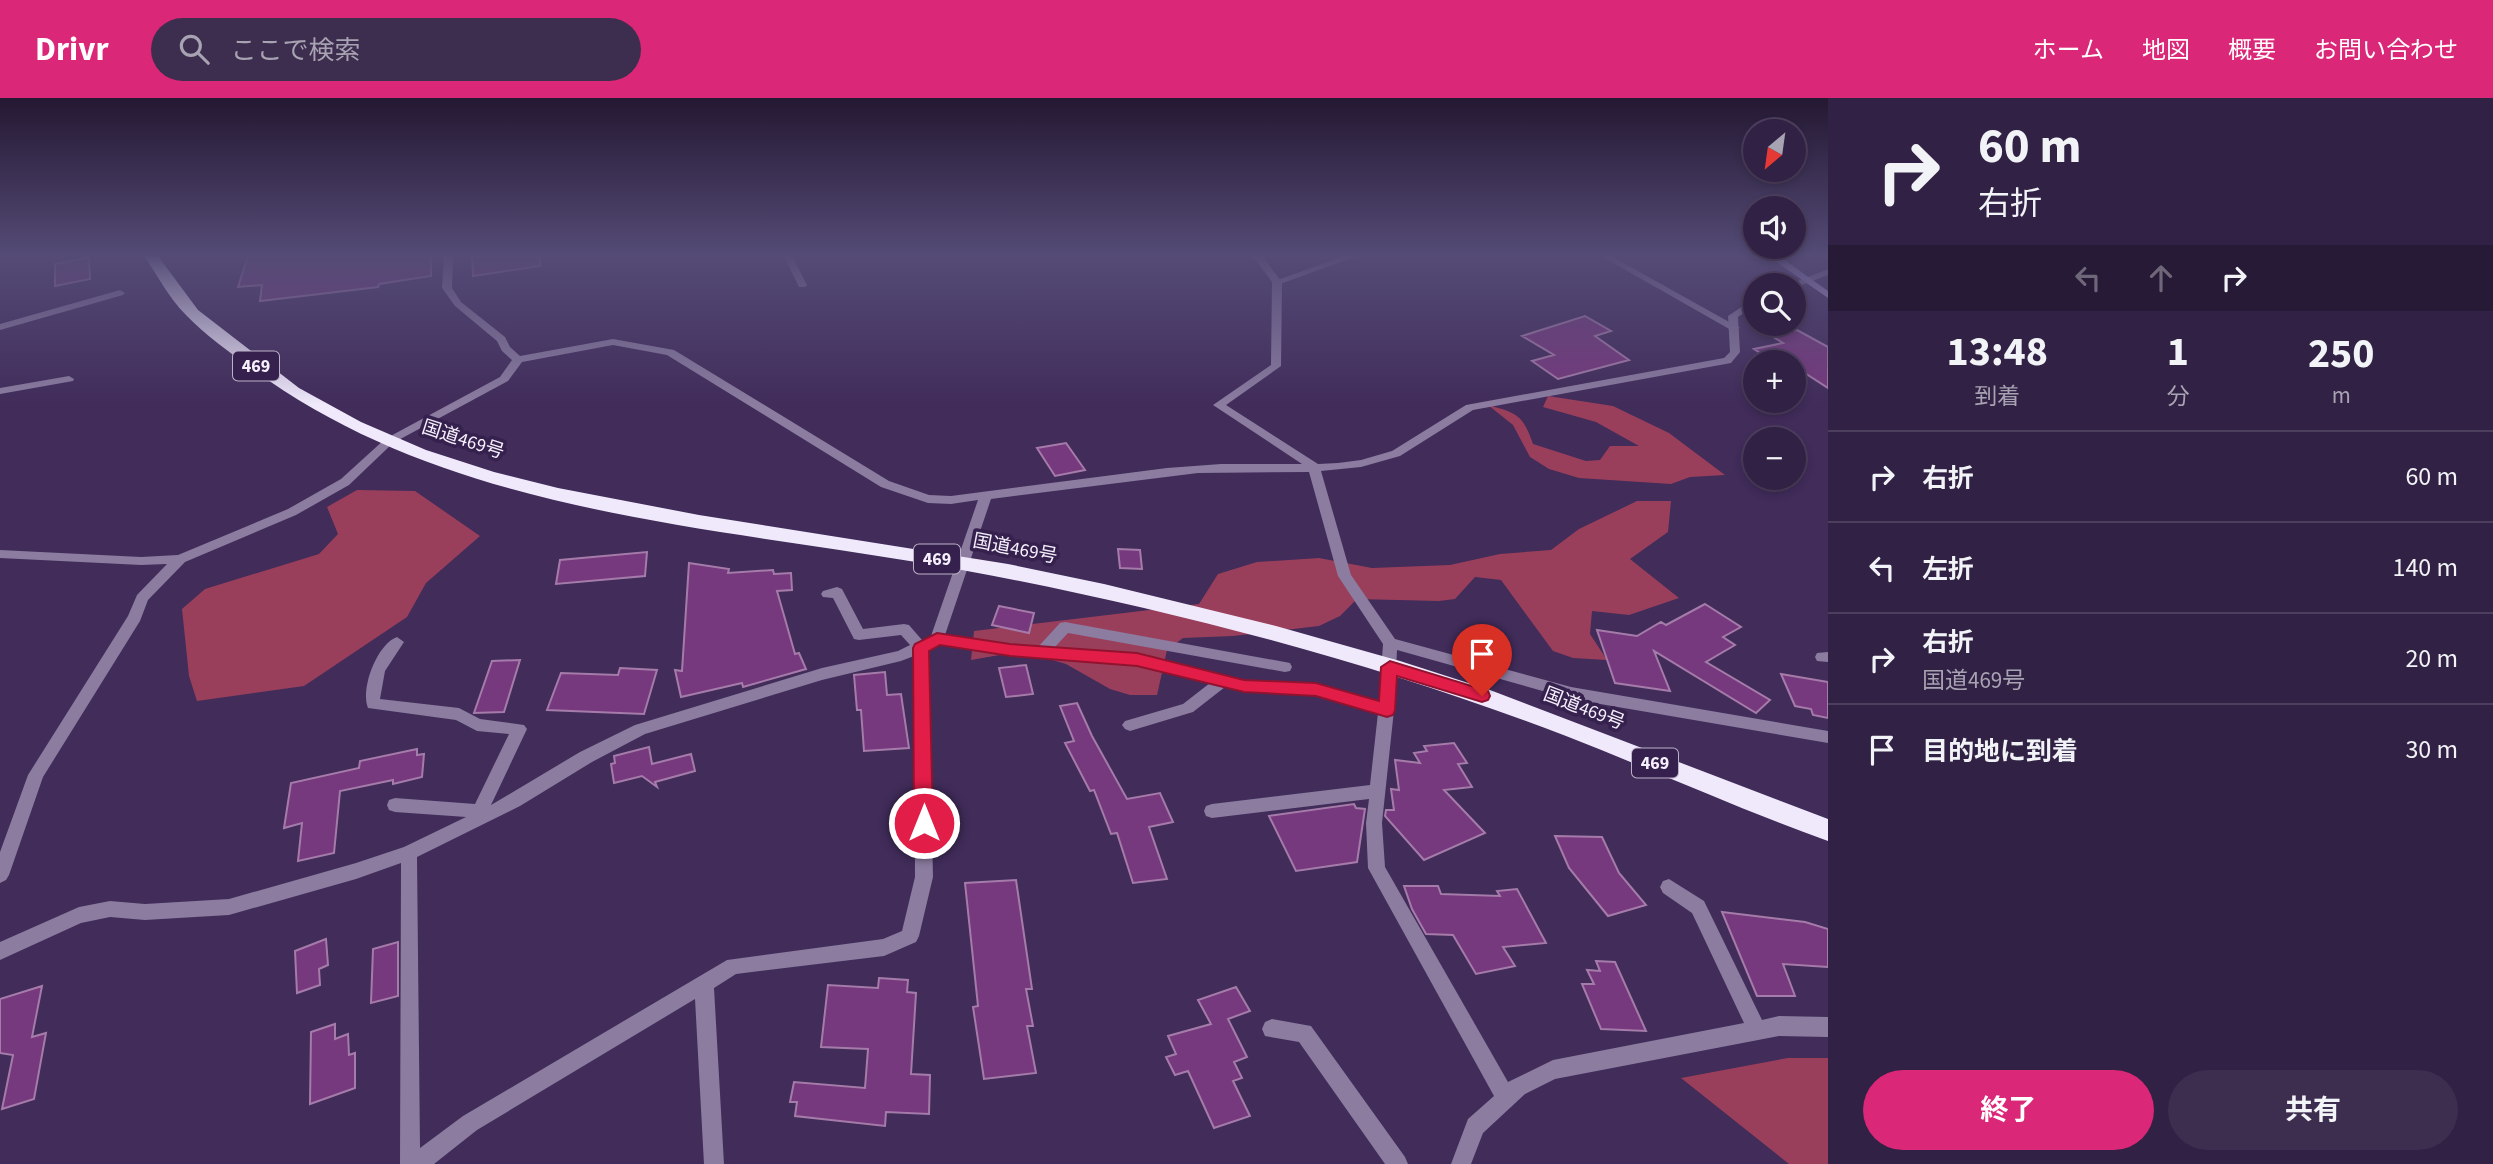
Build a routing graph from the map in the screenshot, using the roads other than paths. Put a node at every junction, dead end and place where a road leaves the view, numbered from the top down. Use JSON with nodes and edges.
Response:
{"nodes":[{"id":1,"x":75,"y":306,"type":"edge"},
{"id":2,"x":186,"y":306,"type":"edge"},
{"id":3,"x":460,"y":306,"type":"edge"},
{"id":4,"x":1277,"y":306,"type":"edge"},
{"id":5,"x":1695,"y":306,"type":"edge"},
{"id":6,"x":1743,"y":309,"type":"edge"},
{"id":7,"x":0,"y":327,"type":"edge"},
{"id":8,"x":1735,"y":328,"type":"junction"},
{"id":9,"x":518,"y":360,"type":"junction"},
{"id":10,"x":69,"y":379,"type":"dead end"},
{"id":11,"x":0,"y":391,"type":"edge"},
{"id":12,"x":389,"y":441,"type":"junction"},
{"id":13,"x":1314,"y":467,"type":"junction"},
{"id":14,"x":986,"y":496,"type":"junction"},
{"id":15,"x":0,"y":554,"type":"edge"},
{"id":16,"x":180,"y":559,"type":"junction"},
{"id":17,"x":963,"y":563,"type":"junction"},
{"id":18,"x":828,"y":594,"type":"dead end"},
{"id":19,"x":937,"y":639,"type":"junction"},
{"id":20,"x":397,"y":642,"type":"dead end"},
{"id":21,"x":1390,"y":643,"type":"junction"},
{"id":22,"x":921,"y":648,"type":"junction"},
{"id":23,"x":1041,"y":653,"type":"junction"},
{"id":24,"x":1285,"y":667,"type":"dead end"},
{"id":25,"x":1390,"y":667,"type":"junction"},
{"id":26,"x":1223,"y":681,"type":"junction"},
{"id":27,"x":1387,"y":710,"type":"junction"},
{"id":28,"x":1130,"y":725,"type":"dead end"},
{"id":29,"x":1828,"y":737,"type":"edge"},
{"id":30,"x":1377,"y":791,"type":"junction"},
{"id":31,"x":395,"y":805,"type":"dead end"},
{"id":32,"x":1212,"y":811,"type":"dead end"},
{"id":33,"x":477,"y":816,"type":"junction"},
{"id":34,"x":1828,"y":830,"type":"edge"},
{"id":35,"x":409,"y":853,"type":"junction"},
{"id":36,"x":0,"y":875,"type":"edge"},
{"id":37,"x":1669,"y":887,"type":"dead end"},
{"id":38,"x":0,"y":951,"type":"edge"},
{"id":39,"x":704,"y":984,"type":"junction"},
{"id":40,"x":1828,"y":1027,"type":"edge"},
{"id":41,"x":1272,"y":1029,"type":"dead end"},
{"id":42,"x":1756,"y":1030,"type":"junction"},
{"id":43,"x":1506,"y":1098,"type":"junction"},
{"id":44,"x":410,"y":1164,"type":"edge"},
{"id":45,"x":417,"y":1164,"type":"edge"},
{"id":46,"x":714,"y":1164,"type":"edge"},
{"id":47,"x":1398,"y":1164,"type":"edge"},
{"id":48,"x":1461,"y":1164,"type":"edge"}],
"edges":[{"from":1,"to":7,"type":"street"},
{"from":2,"to":12,"type":"highway","name":"国道469号","number":"469"},
{"from":3,"to":9,"type":"street"},
{"from":4,"to":13,"type":"street"},
{"from":5,"to":8,"type":"street"},
{"from":6,"to":8,"type":"street"},
{"from":8,"to":13,"type":"street"},
{"from":9,"to":12,"type":"street"},
{"from":9,"to":14,"type":"street"},
{"from":10,"to":11,"type":"street"},
{"from":12,"to":16,"type":"street"},
{"from":12,"to":17,"type":"highway","name":"国道469号","number":"469"},
{"from":13,"to":14,"type":"street"},
{"from":13,"to":21,"type":"street"},
{"from":14,"to":17,"type":"street"},
{"from":15,"to":16,"type":"street"},
{"from":16,"to":36,"type":"street"},
{"from":17,"to":19,"type":"street"},
{"from":17,"to":25,"type":"highway","name":"国道469号","number":"469"},
{"from":18,"to":22,"type":"street"},
{"from":19,"to":22,"type":"street"},
{"from":19,"to":23,"type":"street"},
{"from":20,"to":33,"type":"street"},
{"from":21,"to":25,"type":"street"},
{"from":21,"to":29,"type":"street"},
{"from":22,"to":33,"type":"street"},
{"from":22,"to":39,"type":"street"},
{"from":23,"to":24,"type":"street"},
{"from":23,"to":26,"type":"street"},
{"from":25,"to":27,"type":"street"},
{"from":25,"to":34,"type":"highway","name":"国道469号","number":"469"},
{"from":26,"to":27,"type":"street"},
{"from":26,"to":28,"type":"street"},
{"from":27,"to":30,"type":"street"},
{"from":30,"to":32,"type":"street"},
{"from":30,"to":43,"type":"street"},
{"from":31,"to":33,"type":"street"},
{"from":33,"to":35,"type":"street"},
{"from":35,"to":38,"type":"street"},
{"from":35,"to":44,"type":"street"},
{"from":37,"to":42,"type":"street"},
{"from":39,"to":45,"type":"street"},
{"from":39,"to":46,"type":"street"},
{"from":40,"to":42,"type":"street"},
{"from":41,"to":47,"type":"street"},
{"from":42,"to":43,"type":"street"},
{"from":43,"to":48,"type":"street"}]}
